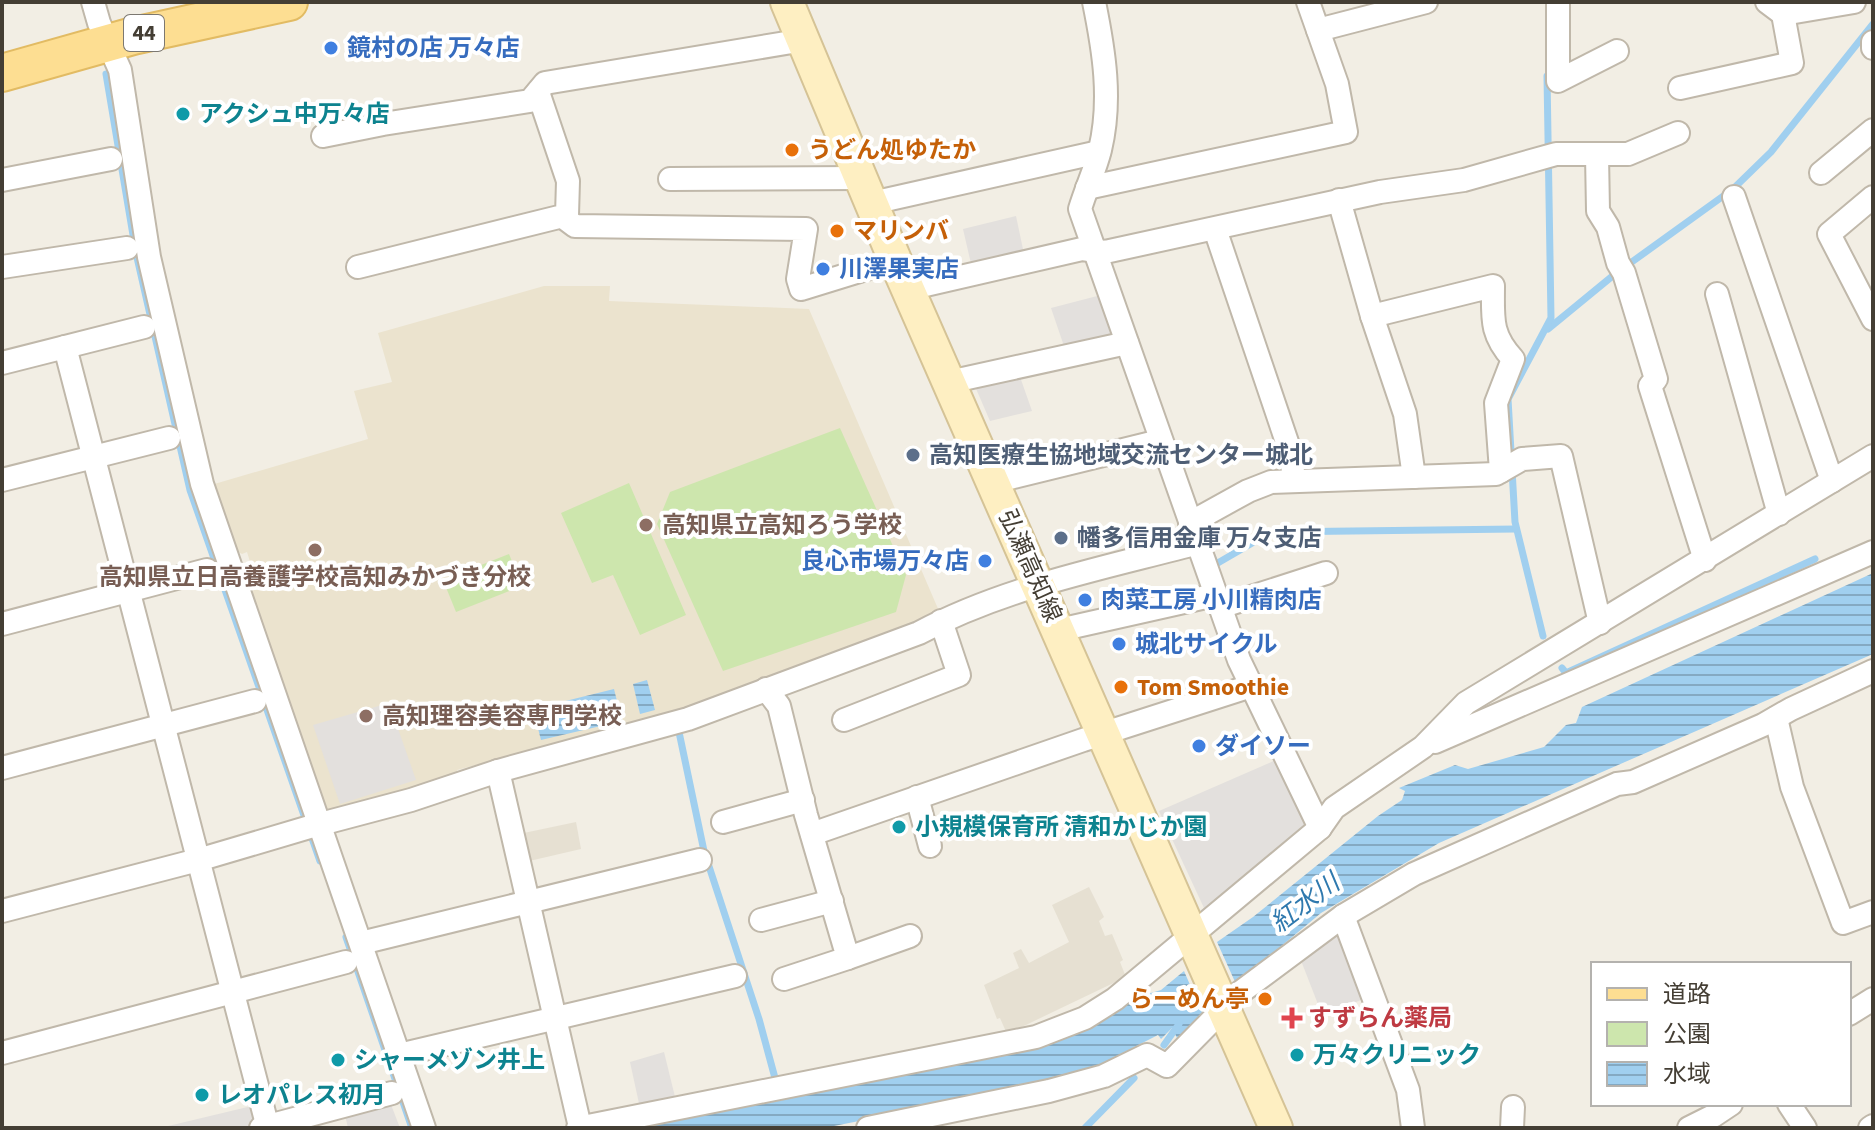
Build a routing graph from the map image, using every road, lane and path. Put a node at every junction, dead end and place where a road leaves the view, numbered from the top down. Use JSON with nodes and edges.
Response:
{"nodes":[{"id":1,"x":93,"y":2,"type":"edge"},
{"id":2,"x":289,"y":2,"type":"edge"},
{"id":3,"x":787,"y":2,"type":"edge"},
{"id":4,"x":1094,"y":2,"type":"edge"},
{"id":5,"x":1308,"y":2,"type":"edge"},
{"id":6,"x":1426,"y":2,"type":"edge"},
{"id":7,"x":1558,"y":2,"type":"edge"},
{"id":8,"x":1854,"y":2,"type":"edge"},
{"id":9,"x":1775,"y":8,"type":"edge"},
{"id":10,"x":1318,"y":30,"type":"junction"},
{"id":11,"x":804,"y":40,"type":"junction"},
{"id":12,"x":107,"y":44,"type":"junction"},
{"id":13,"x":1617,"y":51,"type":"dead end"},
{"id":14,"x":2,"y":73,"type":"edge"},
{"id":15,"x":1680,"y":88,"type":"dead end"},
{"id":16,"x":538,"y":92,"type":"junction"},
{"id":17,"x":1873,"y":130,"type":"edge"},
{"id":18,"x":1678,"y":133,"type":"dead end"},
{"id":19,"x":323,"y":136,"type":"dead end"},
{"id":20,"x":1099,"y":152,"type":"junction"},
{"id":21,"x":1597,"y":155,"type":"junction"},
{"id":22,"x":111,"y":159,"type":"dead end"},
{"id":23,"x":1821,"y":173,"type":"dead end"},
{"id":24,"x":670,"y":179,"type":"dead end"},
{"id":25,"x":2,"y":180,"type":"edge"},
{"id":26,"x":1087,"y":188,"type":"junction"},
{"id":27,"x":867,"y":190,"type":"junction"},
{"id":28,"x":1734,"y":197,"type":"dead end"},
{"id":29,"x":1873,"y":197,"type":"edge"},
{"id":30,"x":1339,"y":200,"type":"junction"},
{"id":31,"x":567,"y":215,"type":"junction"},
{"id":32,"x":1215,"y":229,"type":"junction"},
{"id":33,"x":127,"y":248,"type":"dead end"},
{"id":34,"x":1095,"y":251,"type":"junction"},
{"id":35,"x":2,"y":267,"type":"edge"},
{"id":36,"x":358,"y":267,"type":"dead end"},
{"id":37,"x":901,"y":275,"type":"junction"},
{"id":38,"x":1717,"y":294,"type":"dead end"},
{"id":39,"x":1372,"y":316,"type":"junction"},
{"id":40,"x":1873,"y":319,"type":"edge"},
{"id":41,"x":144,"y":327,"type":"dead end"},
{"id":42,"x":1127,"y":343,"type":"junction"},
{"id":43,"x":65,"y":347,"type":"junction"},
{"id":44,"x":2,"y":363,"type":"edge"},
{"id":45,"x":949,"y":382,"type":"junction"},
{"id":46,"x":169,"y":438,"type":"dead end"},
{"id":47,"x":1160,"y":441,"type":"junction"},
{"id":48,"x":93,"y":456,"type":"junction"},
{"id":49,"x":1873,"y":456,"type":"edge"},
{"id":50,"x":1508,"y":467,"type":"junction"},
{"id":51,"x":1414,"y":477,"type":"junction"},
{"id":52,"x":2,"y":480,"type":"edge"},
{"id":53,"x":1294,"y":481,"type":"junction"},
{"id":54,"x":1832,"y":481,"type":"junction"},
{"id":55,"x":993,"y":482,"type":"junction"},
{"id":56,"x":1779,"y":514,"type":"junction"},
{"id":57,"x":1194,"y":533,"type":"junction"},
{"id":58,"x":1873,"y":552,"type":"edge"},
{"id":59,"x":1705,"y":560,"type":"junction"},
{"id":60,"x":207,"y":570,"type":"dead end"},
{"id":61,"x":1326,"y":573,"type":"dead end"},
{"id":62,"x":1039,"y":585,"type":"junction"},
{"id":63,"x":127,"y":591,"type":"junction"},
{"id":64,"x":1218,"y":601,"type":"junction"},
{"id":65,"x":941,"y":621,"type":"junction"},
{"id":66,"x":1600,"y":623,"type":"junction"},
{"id":67,"x":2,"y":624,"type":"edge"},
{"id":68,"x":1059,"y":630,"type":"junction"},
{"id":69,"x":1873,"y":671,"type":"edge"},
{"id":70,"x":1251,"y":686,"type":"junction"},
{"id":71,"x":766,"y":689,"type":"junction"},
{"id":72,"x":255,"y":701,"type":"dead end"},
{"id":73,"x":1776,"y":718,"type":"junction"},
{"id":74,"x":844,"y":720,"type":"dead end"},
{"id":75,"x":163,"y":725,"type":"junction"},
{"id":76,"x":1103,"y":734,"type":"junction"},
{"id":77,"x":1423,"y":747,"type":"junction"},
{"id":78,"x":2,"y":768,"type":"edge"},
{"id":79,"x":498,"y":771,"type":"junction"},
{"id":80,"x":917,"y":797,"type":"junction"},
{"id":81,"x":803,"y":800,"type":"junction"},
{"id":82,"x":723,"y":822,"type":"dead end"},
{"id":83,"x":311,"y":826,"type":"junction"},
{"id":84,"x":1320,"y":828,"type":"junction"},
{"id":85,"x":812,"y":834,"type":"junction"},
{"id":86,"x":930,"y":846,"type":"dead end"},
{"id":87,"x":198,"y":860,"type":"junction"},
{"id":88,"x":700,"y":860,"type":"dead end"},
{"id":89,"x":832,"y":901,"type":"junction"},
{"id":90,"x":529,"y":902,"type":"junction"},
{"id":91,"x":2,"y":911,"type":"edge"},
{"id":92,"x":1873,"y":912,"type":"edge"},
{"id":93,"x":1343,"y":916,"type":"junction"},
{"id":94,"x":761,"y":920,"type":"dead end"},
{"id":95,"x":910,"y":936,"type":"dead end"},
{"id":96,"x":1193,"y":940,"type":"junction"},
{"id":97,"x":361,"y":943,"type":"junction"},
{"id":98,"x":848,"y":958,"type":"junction"},
{"id":99,"x":346,"y":962,"type":"dead end"},
{"id":100,"x":735,"y":976,"type":"dead end"},
{"id":101,"x":784,"y":979,"type":"dead end"},
{"id":102,"x":233,"y":992,"type":"junction"},
{"id":103,"x":1873,"y":999,"type":"edge"},
{"id":104,"x":1222,"y":1003,"type":"junction"},
{"id":105,"x":1851,"y":1013,"type":"edge"},
{"id":106,"x":556,"y":1018,"type":"junction"},
{"id":107,"x":2,"y":1053,"type":"edge"},
{"id":108,"x":399,"y":1055,"type":"junction"},
{"id":109,"x":392,"y":1093,"type":"dead end"},
{"id":110,"x":1728,"y":1106,"type":"edge"},
{"id":111,"x":1790,"y":1106,"type":"edge"},
{"id":112,"x":266,"y":1127,"type":"edge"},
{"id":113,"x":424,"y":1128,"type":"edge"},
{"id":114,"x":579,"y":1128,"type":"edge"},
{"id":115,"x":868,"y":1128,"type":"edge"},
{"id":116,"x":1276,"y":1128,"type":"edge"},
{"id":117,"x":1413,"y":1128,"type":"edge"},
{"id":118,"x":1689,"y":1128,"type":"edge"},
{"id":119,"x":1805,"y":1128,"type":"edge"}],
"edges":[{"from":1,"to":12,"type":"street"},
{"from":2,"to":12,"type":"main road","number":"44"},
{"from":3,"to":11,"type":"main road","name":"弘瀬高知線"},
{"from":4,"to":20,"type":"street"},
{"from":5,"to":10,"type":"street"},
{"from":6,"to":10,"type":"street"},
{"from":7,"to":13,"type":"street"},
{"from":8,"to":9,"type":"street"},
{"from":9,"to":15,"type":"street"},
{"from":10,"to":26,"type":"street"},
{"from":11,"to":16,"type":"street"},
{"from":11,"to":27,"type":"main road","name":"弘瀬高知線"},
{"from":12,"to":14,"type":"main road","number":"44"},
{"from":12,"to":83,"type":"street"},
{"from":16,"to":19,"type":"street"},
{"from":16,"to":31,"type":"street"},
{"from":17,"to":23,"type":"street"},
{"from":18,"to":21,"type":"street"},
{"from":20,"to":26,"type":"street"},
{"from":20,"to":27,"type":"street"},
{"from":21,"to":30,"type":"street"},
{"from":21,"to":59,"type":"street"},
{"from":22,"to":25,"type":"street"},
{"from":24,"to":27,"type":"street"},
{"from":26,"to":34,"type":"street"},
{"from":27,"to":37,"type":"main road","name":"弘瀬高知線"},
{"from":28,"to":54,"type":"street"},
{"from":29,"to":40,"type":"street"},
{"from":30,"to":32,"type":"street"},
{"from":30,"to":39,"type":"street"},
{"from":31,"to":36,"type":"street"},
{"from":31,"to":37,"type":"street"},
{"from":32,"to":34,"type":"street"},
{"from":32,"to":53,"type":"street"},
{"from":33,"to":35,"type":"street"},
{"from":34,"to":37,"type":"street"},
{"from":34,"to":42,"type":"street"},
{"from":37,"to":45,"type":"main road","name":"弘瀬高知線"},
{"from":38,"to":56,"type":"street"},
{"from":39,"to":50,"type":"street"},
{"from":39,"to":51,"type":"street"},
{"from":41,"to":43,"type":"street"},
{"from":42,"to":45,"type":"street"},
{"from":42,"to":47,"type":"street"},
{"from":43,"to":44,"type":"street"},
{"from":43,"to":48,"type":"street"},
{"from":45,"to":55,"type":"main road","name":"弘瀬高知線"},
{"from":46,"to":48,"type":"street"},
{"from":47,"to":55,"type":"street"},
{"from":47,"to":57,"type":"street"},
{"from":48,"to":52,"type":"street"},
{"from":48,"to":63,"type":"street"},
{"from":49,"to":54,"type":"street"},
{"from":50,"to":51,"type":"street"},
{"from":50,"to":66,"type":"street"},
{"from":51,"to":53,"type":"street"},
{"from":53,"to":57,"type":"street"},
{"from":54,"to":56,"type":"street"},
{"from":55,"to":62,"type":"main road","name":"弘瀬高知線"},
{"from":56,"to":59,"type":"street"},
{"from":57,"to":62,"type":"street"},
{"from":57,"to":64,"type":"street"},
{"from":58,"to":77,"type":"street"},
{"from":59,"to":66,"type":"street"},
{"from":60,"to":63,"type":"street"},
{"from":61,"to":64,"type":"street"},
{"from":62,"to":65,"type":"street"},
{"from":62,"to":68,"type":"main road","name":"弘瀬高知線"},
{"from":63,"to":67,"type":"street"},
{"from":63,"to":75,"type":"street"},
{"from":64,"to":68,"type":"street"},
{"from":64,"to":70,"type":"street"},
{"from":65,"to":71,"type":"street"},
{"from":65,"to":74,"type":"street"},
{"from":66,"to":77,"type":"street"},
{"from":68,"to":76,"type":"main road","name":"弘瀬高知線"},
{"from":69,"to":73,"type":"street"},
{"from":70,"to":76,"type":"street"},
{"from":70,"to":84,"type":"street"},
{"from":71,"to":79,"type":"street"},
{"from":71,"to":81,"type":"street"},
{"from":72,"to":75,"type":"street"},
{"from":73,"to":92,"type":"street"},
{"from":73,"to":93,"type":"street"},
{"from":75,"to":78,"type":"street"},
{"from":75,"to":87,"type":"street"},
{"from":76,"to":80,"type":"street"},
{"from":76,"to":96,"type":"main road","name":"弘瀬高知線"},
{"from":77,"to":84,"type":"street"},
{"from":79,"to":83,"type":"street"},
{"from":79,"to":90,"type":"street"},
{"from":80,"to":85,"type":"street"},
{"from":80,"to":86,"type":"street"},
{"from":81,"to":82,"type":"street"},
{"from":81,"to":85,"type":"street"},
{"from":83,"to":87,"type":"street"},
{"from":83,"to":97,"type":"street"},
{"from":84,"to":96,"type":"street"},
{"from":85,"to":89,"type":"street"},
{"from":87,"to":91,"type":"street"},
{"from":87,"to":102,"type":"street"},
{"from":88,"to":90,"type":"street"},
{"from":89,"to":94,"type":"street"},
{"from":89,"to":98,"type":"street"},
{"from":90,"to":97,"type":"street"},
{"from":90,"to":106,"type":"street"},
{"from":93,"to":104,"type":"street"},
{"from":93,"to":117,"type":"street"},
{"from":95,"to":98,"type":"street"},
{"from":96,"to":104,"type":"main road","name":"弘瀬高知線"},
{"from":96,"to":114,"type":"street"},
{"from":97,"to":108,"type":"street"},
{"from":98,"to":101,"type":"street"},
{"from":99,"to":102,"type":"street"},
{"from":100,"to":106,"type":"street"},
{"from":102,"to":107,"type":"street"},
{"from":102,"to":112,"type":"street"},
{"from":103,"to":105,"type":"street"},
{"from":104,"to":115,"type":"street"},
{"from":104,"to":116,"type":"main road","name":"弘瀬高知線"},
{"from":106,"to":108,"type":"street"},
{"from":106,"to":114,"type":"street"},
{"from":108,"to":113,"type":"street"},
{"from":109,"to":112,"type":"street"},
{"from":110,"to":118,"type":"street"},
{"from":111,"to":119,"type":"street"}]}
